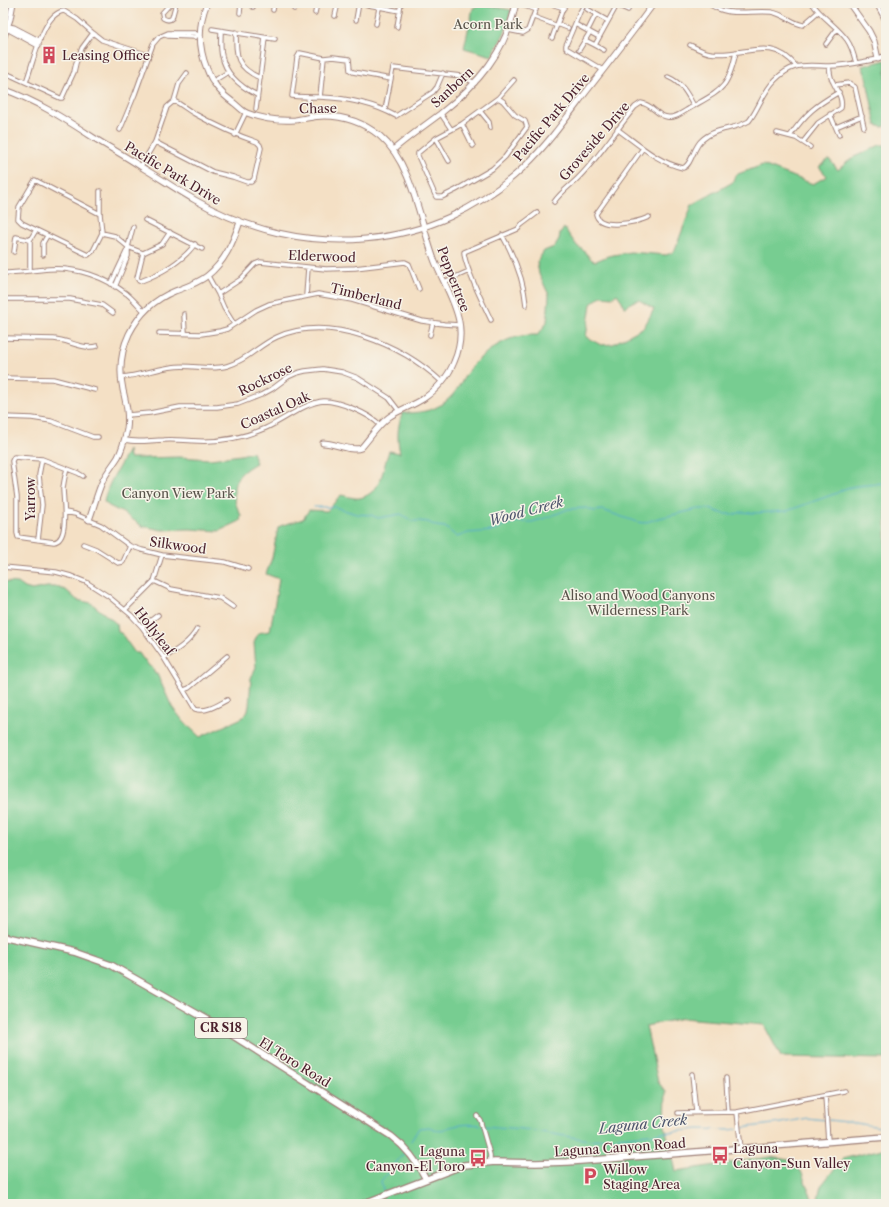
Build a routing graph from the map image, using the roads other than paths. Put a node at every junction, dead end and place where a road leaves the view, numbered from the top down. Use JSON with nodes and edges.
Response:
{"nodes":[{"id":1,"x":6,"y":3,"type":"edge"},
{"id":2,"x":13,"y":3,"type":"edge"},
{"id":3,"x":171,"y":3,"type":"edge"},
{"id":4,"x":176,"y":3,"type":"edge"},
{"id":5,"x":207,"y":3,"type":"edge"},
{"id":6,"x":241,"y":3,"type":"edge"},
{"id":7,"x":274,"y":3,"type":"edge"},
{"id":8,"x":295,"y":3,"type":"edge"},
{"id":9,"x":317,"y":3,"type":"edge"},
{"id":10,"x":338,"y":3,"type":"edge"},
{"id":11,"x":361,"y":3,"type":"edge"},
{"id":12,"x":401,"y":3,"type":"edge"},
{"id":13,"x":516,"y":3,"type":"edge"},
{"id":14,"x":538,"y":3,"type":"edge"},
{"id":15,"x":548,"y":3,"type":"edge"},
{"id":16,"x":565,"y":3,"type":"edge"},
{"id":17,"x":585,"y":3,"type":"edge"},
{"id":18,"x":654,"y":3,"type":"edge"},
{"id":19,"x":708,"y":3,"type":"edge"},
{"id":20,"x":812,"y":3,"type":"edge"},
{"id":21,"x":849,"y":3,"type":"edge"},
{"id":22,"x":876,"y":3,"type":"edge"},
{"id":23,"x":614,"y":4,"type":"edge"},
{"id":24,"x":525,"y":6,"type":"dead end"},
{"id":25,"x":379,"y":8,"type":"junction"},
{"id":26,"x":564,"y":8,"type":"junction"},
{"id":27,"x":294,"y":9,"type":"dead end"},
{"id":28,"x":587,"y":9,"type":"dead end"},
{"id":29,"x":273,"y":10,"type":"dead end"},
{"id":30,"x":536,"y":10,"type":"junction"},
{"id":31,"x":628,"y":10,"type":"dead end"},
{"id":32,"x":400,"y":11,"type":"junction"},
{"id":33,"x":818,"y":12,"type":"junction"},
{"id":34,"x":240,"y":13,"type":"dead end"},
{"id":35,"x":315,"y":13,"type":"dead end"},
{"id":36,"x":596,"y":14,"type":"junction"},
{"id":37,"x":3,"y":15,"type":"edge"},
{"id":38,"x":336,"y":16,"type":"dead end"},
{"id":39,"x":534,"y":17,"type":"junction"},
{"id":40,"x":356,"y":20,"type":"dead end"},
{"id":41,"x":608,"y":21,"type":"junction"},
{"id":42,"x":886,"y":22,"type":"edge"},
{"id":43,"x":376,"y":24,"type":"dead end"},
{"id":44,"x":575,"y":24,"type":"junction"},
{"id":45,"x":558,"y":25,"type":"junction"},
{"id":46,"x":5,"y":26,"type":"edge"},
{"id":47,"x":397,"y":27,"type":"dead end"},
{"id":48,"x":568,"y":28,"type":"dead end"},
{"id":49,"x":589,"y":28,"type":"dead end"},
{"id":50,"x":212,"y":29,"type":"dead end"},
{"id":51,"x":837,"y":29,"type":"junction"},
{"id":52,"x":508,"y":30,"type":"junction"},
{"id":53,"x":221,"y":31,"type":"junction"},
{"id":54,"x":236,"y":32,"type":"junction"},
{"id":55,"x":590,"y":32,"type":"junction"},
{"id":56,"x":93,"y":33,"type":"junction"},
{"id":57,"x":198,"y":34,"type":"junction"},
{"id":58,"x":599,"y":37,"type":"junction"},
{"id":59,"x":265,"y":38,"type":"junction"},
{"id":60,"x":552,"y":38,"type":"dead end"},
{"id":61,"x":3,"y":39,"type":"edge"},
{"id":62,"x":275,"y":39,"type":"dead end"},
{"id":63,"x":586,"y":40,"type":"junction"},
{"id":64,"x":39,"y":43,"type":"junction"},
{"id":65,"x":826,"y":44,"type":"dead end"},
{"id":66,"x":595,"y":45,"type":"junction"},
{"id":67,"x":690,"y":45,"type":"dead end"},
{"id":68,"x":579,"y":50,"type":"dead end"},
{"id":69,"x":604,"y":50,"type":"dead end"},
{"id":70,"x":736,"y":52,"type":"junction"},
{"id":71,"x":148,"y":55,"type":"junction"},
{"id":72,"x":886,"y":56,"type":"edge"},
{"id":73,"x":324,"y":58,"type":"junction"},
{"id":74,"x":878,"y":59,"type":"junction"},
{"id":75,"x":856,"y":64,"type":"junction"},
{"id":76,"x":796,"y":66,"type":"junction"},
{"id":77,"x":829,"y":66,"type":"junction"},
{"id":78,"x":603,"y":70,"type":"junction"},
{"id":79,"x":228,"y":72,"type":"junction"},
{"id":80,"x":443,"y":73,"type":"junction"},
{"id":81,"x":8,"y":74,"type":"dead end"},
{"id":82,"x":187,"y":74,"type":"dead end"},
{"id":83,"x":668,"y":77,"type":"dead end"},
{"id":84,"x":260,"y":78,"type":"junction"},
{"id":85,"x":391,"y":79,"type":"junction"},
{"id":86,"x":514,"y":80,"type":"dead end"},
{"id":87,"x":26,"y":82,"type":"junction"},
{"id":88,"x":212,"y":82,"type":"junction"},
{"id":89,"x":475,"y":83,"type":"junction"},
{"id":90,"x":835,"y":85,"type":"junction"},
{"id":91,"x":3,"y":89,"type":"edge"},
{"id":92,"x":839,"y":92,"type":"junction"},
{"id":93,"x":258,"y":95,"type":"junction"},
{"id":94,"x":320,"y":97,"type":"junction"},
{"id":95,"x":308,"y":98,"type":"junction"},
{"id":96,"x":498,"y":98,"type":"junction"},
{"id":97,"x":174,"y":101,"type":"junction"},
{"id":98,"x":694,"y":106,"type":"junction"},
{"id":99,"x":256,"y":108,"type":"dead end"},
{"id":100,"x":385,"y":110,"type":"junction"},
{"id":101,"x":480,"y":111,"type":"junction"},
{"id":102,"x":246,"y":112,"type":"junction"},
{"id":103,"x":441,"y":114,"type":"junction"},
{"id":104,"x":830,"y":114,"type":"junction"},
{"id":105,"x":862,"y":116,"type":"junction"},
{"id":106,"x":311,"y":118,"type":"junction"},
{"id":107,"x":462,"y":124,"type":"junction"},
{"id":108,"x":836,"y":127,"type":"junction"},
{"id":109,"x":490,"y":128,"type":"dead end"},
{"id":110,"x":864,"y":128,"type":"dead end"},
{"id":111,"x":451,"y":129,"type":"junction"},
{"id":112,"x":617,"y":129,"type":"junction"},
{"id":113,"x":120,"y":130,"type":"dead end"},
{"id":114,"x":777,"y":133,"type":"dead end"},
{"id":115,"x":235,"y":135,"type":"junction"},
{"id":116,"x":840,"y":135,"type":"dead end"},
{"id":117,"x":790,"y":136,"type":"junction"},
{"id":118,"x":436,"y":138,"type":"junction"},
{"id":119,"x":155,"y":142,"type":"junction"},
{"id":120,"x":803,"y":142,"type":"junction"},
{"id":121,"x":473,"y":146,"type":"dead end"},
{"id":122,"x":810,"y":147,"type":"dead end"},
{"id":123,"x":643,"y":148,"type":"junction"},
{"id":124,"x":394,"y":150,"type":"junction"},
{"id":125,"x":449,"y":161,"type":"dead end"},
{"id":126,"x":141,"y":166,"type":"junction"},
{"id":127,"x":100,"y":191,"type":"dead end"},
{"id":128,"x":554,"y":202,"type":"dead end"},
{"id":129,"x":538,"y":213,"type":"dead end"},
{"id":130,"x":100,"y":214,"type":"junction"},
{"id":131,"x":649,"y":217,"type":"dead end"},
{"id":132,"x":145,"y":220,"type":"dead end"},
{"id":133,"x":240,"y":222,"type":"junction"},
{"id":134,"x":133,"y":228,"type":"dead end"},
{"id":135,"x":424,"y":228,"type":"junction"},
{"id":136,"x":36,"y":230,"type":"junction"},
{"id":137,"x":170,"y":232,"type":"junction"},
{"id":138,"x":102,"y":233,"type":"junction"},
{"id":139,"x":502,"y":235,"type":"junction"},
{"id":140,"x":47,"y":236,"type":"junction"},
{"id":141,"x":30,"y":240,"type":"junction"},
{"id":142,"x":195,"y":244,"type":"junction"},
{"id":143,"x":128,"y":247,"type":"junction"},
{"id":144,"x":202,"y":249,"type":"dead end"},
{"id":145,"x":14,"y":252,"type":"dead end"},
{"id":146,"x":143,"y":253,"type":"junction"},
{"id":147,"x":43,"y":255,"type":"dead end"},
{"id":148,"x":308,"y":268,"type":"junction"},
{"id":149,"x":30,"y":271,"type":"junction"},
{"id":150,"x":469,"y":271,"type":"junction"},
{"id":151,"x":3,"y":272,"type":"edge"},
{"id":152,"x":208,"y":276,"type":"junction"},
{"id":153,"x":444,"y":282,"type":"junction"},
{"id":154,"x":111,"y":284,"type":"junction"},
{"id":155,"x":115,"y":287,"type":"junction"},
{"id":156,"x":419,"y":289,"type":"dead end"},
{"id":157,"x":218,"y":294,"type":"junction"},
{"id":158,"x":306,"y":296,"type":"junction"},
{"id":159,"x":3,"y":299,"type":"edge"},
{"id":160,"x":526,"y":305,"type":"dead end"},
{"id":161,"x":144,"y":311,"type":"junction"},
{"id":162,"x":113,"y":313,"type":"dead end"},
{"id":163,"x":184,"y":314,"type":"dead end"},
{"id":164,"x":491,"y":320,"type":"dead end"},
{"id":165,"x":433,"y":322,"type":"junction"},
{"id":166,"x":234,"y":324,"type":"junction"},
{"id":167,"x":459,"y":324,"type":"junction"},
{"id":168,"x":159,"y":333,"type":"dead end"},
{"id":169,"x":185,"y":333,"type":"junction"},
{"id":170,"x":430,"y":335,"type":"dead end"},
{"id":171,"x":3,"y":338,"type":"edge"},
{"id":172,"x":97,"y":346,"type":"dead end"},
{"id":173,"x":121,"y":377,"type":"junction"},
{"id":174,"x":3,"y":378,"type":"edge"},
{"id":175,"x":442,"y":382,"type":"junction"},
{"id":176,"x":95,"y":390,"type":"dead end"},
{"id":177,"x":399,"y":411,"type":"junction"},
{"id":178,"x":128,"y":415,"type":"junction"},
{"id":179,"x":3,"y":417,"type":"edge"},
{"id":180,"x":380,"y":425,"type":"junction"},
{"id":181,"x":98,"y":437,"type":"dead end"},
{"id":182,"x":125,"y":440,"type":"junction"},
{"id":183,"x":323,"y":443,"type":"dead end"},
{"id":184,"x":42,"y":459,"type":"junction"},
{"id":185,"x":67,"y":469,"type":"junction"},
{"id":186,"x":83,"y":476,"type":"dead end"},
{"id":187,"x":65,"y":512,"type":"junction"},
{"id":188,"x":89,"y":520,"type":"junction"},
{"id":189,"x":38,"y":540,"type":"junction"},
{"id":190,"x":83,"y":544,"type":"dead end"},
{"id":191,"x":130,"y":546,"type":"junction"},
{"id":192,"x":162,"y":556,"type":"junction"},
{"id":193,"x":3,"y":567,"type":"edge"},
{"id":194,"x":248,"y":569,"type":"dead end"},
{"id":195,"x":154,"y":581,"type":"junction"},
{"id":196,"x":233,"y":607,"type":"dead end"},
{"id":197,"x":125,"y":610,"type":"junction"},
{"id":198,"x":158,"y":615,"type":"dead end"},
{"id":199,"x":142,"y":627,"type":"junction"},
{"id":200,"x":197,"y":629,"type":"dead end"},
{"id":201,"x":227,"y":656,"type":"dead end"},
{"id":202,"x":164,"y":658,"type":"junction"},
{"id":203,"x":184,"y":690,"type":"junction"},
{"id":204,"x":227,"y":700,"type":"dead end"},
{"id":205,"x":3,"y":936,"type":"edge"},
{"id":206,"x":692,"y":1074,"type":"dead end"},
{"id":207,"x":726,"y":1078,"type":"dead end"},
{"id":208,"x":844,"y":1091,"type":"dead end"},
{"id":209,"x":824,"y":1095,"type":"junction"},
{"id":210,"x":696,"y":1112,"type":"junction"},
{"id":211,"x":728,"y":1112,"type":"junction"},
{"id":212,"x":737,"y":1112,"type":"junction"},
{"id":213,"x":678,"y":1113,"type":"dead end"},
{"id":214,"x":477,"y":1116,"type":"dead end"},
{"id":215,"x":886,"y":1138,"type":"edge"},
{"id":216,"x":828,"y":1142,"type":"junction"},
{"id":217,"x":741,"y":1149,"type":"junction"},
{"id":218,"x":490,"y":1162,"type":"junction"},
{"id":219,"x":426,"y":1179,"type":"junction"},
{"id":220,"x":362,"y":1204,"type":"edge"}],
"edges":[{"from":1,"to":37,"type":"street"},
{"from":2,"to":46,"type":"street"},
{"from":3,"to":4,"type":"street"},
{"from":5,"to":57,"type":"street","name":"Chase"},
{"from":6,"to":34,"type":"street"},
{"from":7,"to":29,"type":"street"},
{"from":8,"to":27,"type":"street"},
{"from":9,"to":35,"type":"street"},
{"from":10,"to":38,"type":"street"},
{"from":11,"to":25,"type":"street"},
{"from":11,"to":40,"type":"street"},
{"from":12,"to":32,"type":"street"},
{"from":13,"to":52,"type":"street","name":"Sanborn"},
{"from":14,"to":30,"type":"street"},
{"from":15,"to":26,"type":"street"},
{"from":16,"to":26,"type":"street"},
{"from":17,"to":44,"type":"street"},
{"from":18,"to":78,"type":"street","name":"Pacific Park Drive"},
{"from":19,"to":33,"type":"street"},
{"from":20,"to":33,"type":"street"},
{"from":21,"to":74,"type":"street"},
{"from":22,"to":42,"type":"street"},
{"from":23,"to":31,"type":"street"},
{"from":23,"to":41,"type":"street"},
{"from":24,"to":30,"type":"street"},
{"from":25,"to":32,"type":"street"},
{"from":25,"to":43,"type":"street"},
{"from":26,"to":45,"type":"street"},
{"from":28,"to":36,"type":"street"},
{"from":30,"to":39,"type":"street"},
{"from":32,"to":47,"type":"street"},
{"from":33,"to":51,"type":"street"},
{"from":36,"to":41,"type":"street"},
{"from":36,"to":49,"type":"street"},
{"from":39,"to":45,"type":"street"},
{"from":39,"to":52,"type":"street"},
{"from":41,"to":58,"type":"street"},
{"from":44,"to":55,"type":"street"},
{"from":44,"to":78,"type":"street"},
{"from":45,"to":48,"type":"street"},
{"from":45,"to":60,"type":"street"},
{"from":46,"to":61,"type":"street"},
{"from":46,"to":64,"type":"street"},
{"from":50,"to":53,"type":"street"},
{"from":51,"to":65,"type":"street"},
{"from":51,"to":75,"type":"street"},
{"from":52,"to":89,"type":"street","name":"Sanborn"},
{"from":53,"to":54,"type":"street"},
{"from":53,"to":79,"type":"street"},
{"from":54,"to":59,"type":"street"},
{"from":54,"to":84,"type":"street"},
{"from":55,"to":58,"type":"street"},
{"from":55,"to":63,"type":"street"},
{"from":56,"to":64,"type":"street"},
{"from":56,"to":71,"type":"street"},
{"from":56,"to":87,"type":"street"},
{"from":57,"to":71,"type":"street"},
{"from":57,"to":88,"type":"street","name":"Chase"},
{"from":58,"to":66,"type":"street"},
{"from":59,"to":62,"type":"street"},
{"from":59,"to":84,"type":"street"},
{"from":63,"to":66,"type":"street"},
{"from":63,"to":68,"type":"street"},
{"from":64,"to":87,"type":"street"},
{"from":66,"to":69,"type":"street"},
{"from":67,"to":70,"type":"street"},
{"from":70,"to":76,"type":"street"},
{"from":70,"to":98,"type":"street","name":"Groveside Drive"},
{"from":71,"to":113,"type":"street"},
{"from":72,"to":74,"type":"street"},
{"from":73,"to":85,"type":"street"},
{"from":73,"to":94,"type":"street"},
{"from":73,"to":95,"type":"street"},
{"from":74,"to":75,"type":"street"},
{"from":75,"to":77,"type":"street"},
{"from":76,"to":77,"type":"street"},
{"from":76,"to":123,"type":"street"},
{"from":77,"to":90,"type":"street"},
{"from":78,"to":135,"type":"street","name":"Pacific Park Drive"},
{"from":79,"to":88,"type":"street"},
{"from":79,"to":93,"type":"street"},
{"from":80,"to":85,"type":"street"},
{"from":80,"to":89,"type":"street"},
{"from":80,"to":100,"type":"street"},
{"from":81,"to":87,"type":"street"},
{"from":82,"to":97,"type":"street"},
{"from":83,"to":98,"type":"street"},
{"from":84,"to":93,"type":"street"},
{"from":85,"to":100,"type":"street"},
{"from":86,"to":96,"type":"street"},
{"from":88,"to":102,"type":"street","name":"Chase"},
{"from":89,"to":103,"type":"street","name":"Sanborn"},
{"from":90,"to":92,"type":"street"},
{"from":90,"to":105,"type":"street"},
{"from":91,"to":126,"type":"street","name":"Pacific Park Drive"},
{"from":92,"to":104,"type":"street"},
{"from":92,"to":117,"type":"street"},
{"from":93,"to":99,"type":"street"},
{"from":94,"to":95,"type":"street"},
{"from":94,"to":100,"type":"street"},
{"from":95,"to":106,"type":"street"},
{"from":96,"to":101,"type":"street"},
{"from":96,"to":118,"type":"street"},
{"from":97,"to":115,"type":"street"},
{"from":97,"to":119,"type":"street"},
{"from":98,"to":112,"type":"street","name":"Groveside Drive"},
{"from":101,"to":107,"type":"street"},
{"from":101,"to":109,"type":"street"},
{"from":102,"to":106,"type":"street","name":"Chase"},
{"from":102,"to":115,"type":"street"},
{"from":103,"to":111,"type":"street"},
{"from":103,"to":124,"type":"street","name":"Sanborn"},
{"from":104,"to":108,"type":"street"},
{"from":104,"to":120,"type":"street"},
{"from":105,"to":108,"type":"street"},
{"from":105,"to":110,"type":"street"},
{"from":106,"to":124,"type":"street","name":"Chase"},
{"from":107,"to":111,"type":"street"},
{"from":107,"to":121,"type":"street"},
{"from":108,"to":116,"type":"street"},
{"from":111,"to":118,"type":"street"},
{"from":112,"to":123,"type":"street"},
{"from":112,"to":128,"type":"street","name":"Groveside Drive"},
{"from":114,"to":117,"type":"street"},
{"from":115,"to":119,"type":"street"},
{"from":117,"to":120,"type":"street"},
{"from":118,"to":125,"type":"street"},
{"from":119,"to":126,"type":"street"},
{"from":120,"to":122,"type":"street"},
{"from":123,"to":131,"type":"street"},
{"from":124,"to":135,"type":"street","name":"Chase"},
{"from":126,"to":133,"type":"street","name":"Pacific Park Drive"},
{"from":127,"to":130,"type":"street"},
{"from":129,"to":139,"type":"street"},
{"from":130,"to":136,"type":"street"},
{"from":130,"to":138,"type":"street"},
{"from":132,"to":137,"type":"street"},
{"from":133,"to":135,"type":"street","name":"Pacific Park Drive"},
{"from":133,"to":152,"type":"street"},
{"from":134,"to":143,"type":"street"},
{"from":135,"to":153,"type":"street","name":"Peppertree"},
{"from":136,"to":140,"type":"street"},
{"from":136,"to":141,"type":"street"},
{"from":137,"to":142,"type":"street"},
{"from":137,"to":146,"type":"street"},
{"from":138,"to":140,"type":"street"},
{"from":138,"to":143,"type":"street"},
{"from":139,"to":150,"type":"street"},
{"from":139,"to":160,"type":"street"},
{"from":140,"to":147,"type":"street"},
{"from":141,"to":145,"type":"street"},
{"from":141,"to":149,"type":"street"},
{"from":142,"to":144,"type":"street"},
{"from":142,"to":146,"type":"street"},
{"from":143,"to":146,"type":"street"},
{"from":143,"to":154,"type":"street"},
{"from":143,"to":155,"type":"street"},
{"from":148,"to":156,"type":"street","name":"Elderwood"},
{"from":148,"to":157,"type":"street","name":"Elderwood"},
{"from":148,"to":158,"type":"street"},
{"from":149,"to":151,"type":"street"},
{"from":149,"to":154,"type":"street"},
{"from":150,"to":153,"type":"street"},
{"from":150,"to":164,"type":"street"},
{"from":152,"to":157,"type":"street"},
{"from":152,"to":161,"type":"street"},
{"from":153,"to":167,"type":"street","name":"Peppertree"},
{"from":154,"to":155,"type":"street"},
{"from":155,"to":161,"type":"street"},
{"from":157,"to":166,"type":"street"},
{"from":158,"to":165,"type":"street","name":"Timberland"},
{"from":158,"to":166,"type":"street","name":"Timberland"},
{"from":159,"to":162,"type":"street"},
{"from":161,"to":173,"type":"street"},
{"from":163,"to":169,"type":"street"},
{"from":165,"to":167,"type":"street","name":"Timberland"},
{"from":165,"to":170,"type":"street"},
{"from":166,"to":169,"type":"street","name":"Timberland"},
{"from":167,"to":175,"type":"street","name":"Peppertree"},
{"from":168,"to":169,"type":"street","name":"Timberland"},
{"from":171,"to":172,"type":"street"},
{"from":173,"to":175,"type":"street"},
{"from":173,"to":178,"type":"street"},
{"from":174,"to":176,"type":"street"},
{"from":175,"to":177,"type":"street","name":"Peppertree"},
{"from":177,"to":178,"type":"street","name":"Rockrose"},
{"from":177,"to":180,"type":"street","name":"Peppertree"},
{"from":178,"to":182,"type":"street"},
{"from":179,"to":181,"type":"street"},
{"from":180,"to":182,"type":"street","name":"Coastal Oak"},
{"from":180,"to":183,"type":"street","name":"Peppertree"},
{"from":182,"to":188,"type":"street"},
{"from":184,"to":185,"type":"street"},
{"from":184,"to":189,"type":"street","name":"Yarrow"},
{"from":184,"to":189,"type":"street"},
{"from":185,"to":186,"type":"street"},
{"from":185,"to":187,"type":"street"},
{"from":187,"to":188,"type":"street","name":"Silkwood"},
{"from":187,"to":189,"type":"street"},
{"from":188,"to":191,"type":"street","name":"Silkwood"},
{"from":190,"to":191,"type":"street"},
{"from":191,"to":192,"type":"street","name":"Silkwood"},
{"from":192,"to":194,"type":"street","name":"Silkwood"},
{"from":192,"to":195,"type":"street"},
{"from":193,"to":197,"type":"street","name":"Hollyleaf"},
{"from":195,"to":196,"type":"street"},
{"from":195,"to":197,"type":"street"},
{"from":197,"to":199,"type":"street","name":"Hollyleaf"},
{"from":198,"to":199,"type":"street"},
{"from":199,"to":202,"type":"street","name":"Hollyleaf"},
{"from":200,"to":202,"type":"street"},
{"from":201,"to":203,"type":"street"},
{"from":202,"to":203,"type":"street","name":"Hollyleaf"},
{"from":203,"to":204,"type":"street","name":"Hollyleaf"},
{"from":205,"to":219,"type":"main road","name":"El Toro Road","number":"CR S18"},
{"from":206,"to":210,"type":"street"},
{"from":207,"to":211,"type":"street"},
{"from":208,"to":209,"type":"street"},
{"from":209,"to":212,"type":"street"},
{"from":209,"to":216,"type":"street"},
{"from":210,"to":211,"type":"street"},
{"from":210,"to":213,"type":"street"},
{"from":211,"to":212,"type":"street"},
{"from":212,"to":217,"type":"street"},
{"from":214,"to":218,"type":"street"},
{"from":215,"to":216,"type":"main road","name":"Laguna Canyon Road"},
{"from":216,"to":217,"type":"main road","name":"Laguna Canyon Road"},
{"from":217,"to":218,"type":"main road","name":"Laguna Canyon Road"},
{"from":218,"to":219,"type":"main road","name":"Laguna Canyon Road"},
{"from":219,"to":220,"type":"main road","name":"Laguna Canyon Road"}]}
